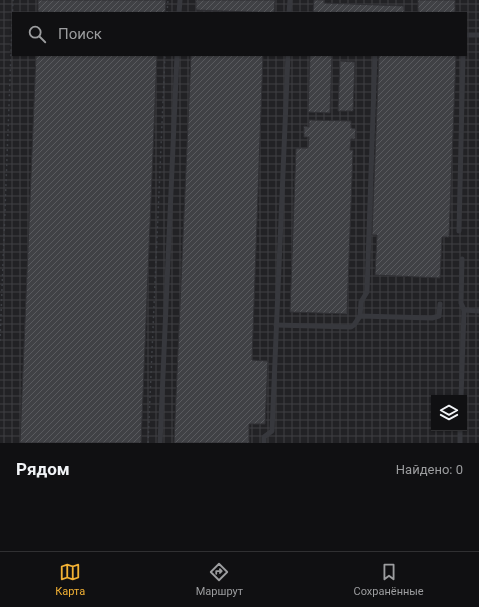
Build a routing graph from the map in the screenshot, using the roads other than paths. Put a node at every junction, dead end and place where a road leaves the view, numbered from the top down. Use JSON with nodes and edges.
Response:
{"nodes":[{"id":1,"x":180,"y":0,"type":"edge"},
{"id":2,"x":290,"y":0,"type":"edge"},
{"id":3,"x":179,"y":12,"type":"edge"},
{"id":4,"x":289,"y":12,"type":"edge"},
{"id":5,"x":467,"y":35,"type":"edge"},
{"id":6,"x":479,"y":35,"type":"edge"},
{"id":7,"x":177,"y":56,"type":"edge"},
{"id":8,"x":288,"y":56,"type":"edge"},
{"id":9,"x":375,"y":56,"type":"edge"},
{"id":10,"x":463,"y":56,"type":"edge"},
{"id":11,"x":459,"y":231,"type":"dead end"},
{"id":12,"x":462,"y":259,"type":"dead end"},
{"id":13,"x":440,"y":304,"type":"dead end"},
{"id":14,"x":464,"y":310,"type":"junction"},
{"id":15,"x":479,"y":310,"type":"edge"},
{"id":16,"x":360,"y":316,"type":"junction"},
{"id":17,"x":276,"y":325,"type":"junction"},
{"id":18,"x":461,"y":395,"type":"edge"},
{"id":19,"x":460,"y":431,"type":"edge"},
{"id":20,"x":160,"y":443,"type":"edge"},
{"id":21,"x":264,"y":443,"type":"edge"},
{"id":22,"x":460,"y":443,"type":"edge"}],
"edges":[{"from":1,"to":3,"type":"lane"},
{"from":2,"to":4,"type":"lane"},
{"from":5,"to":6,"type":"lane"},
{"from":7,"to":20,"type":"lane"},
{"from":8,"to":17,"type":"lane"},
{"from":9,"to":16,"type":"lane"},
{"from":10,"to":11,"type":"lane"},
{"from":12,"to":14,"type":"lane"},
{"from":13,"to":16,"type":"lane"},
{"from":14,"to":15,"type":"lane"},
{"from":14,"to":18,"type":"lane"},
{"from":16,"to":17,"type":"lane"},
{"from":17,"to":21,"type":"lane"},
{"from":19,"to":22,"type":"lane"}]}
